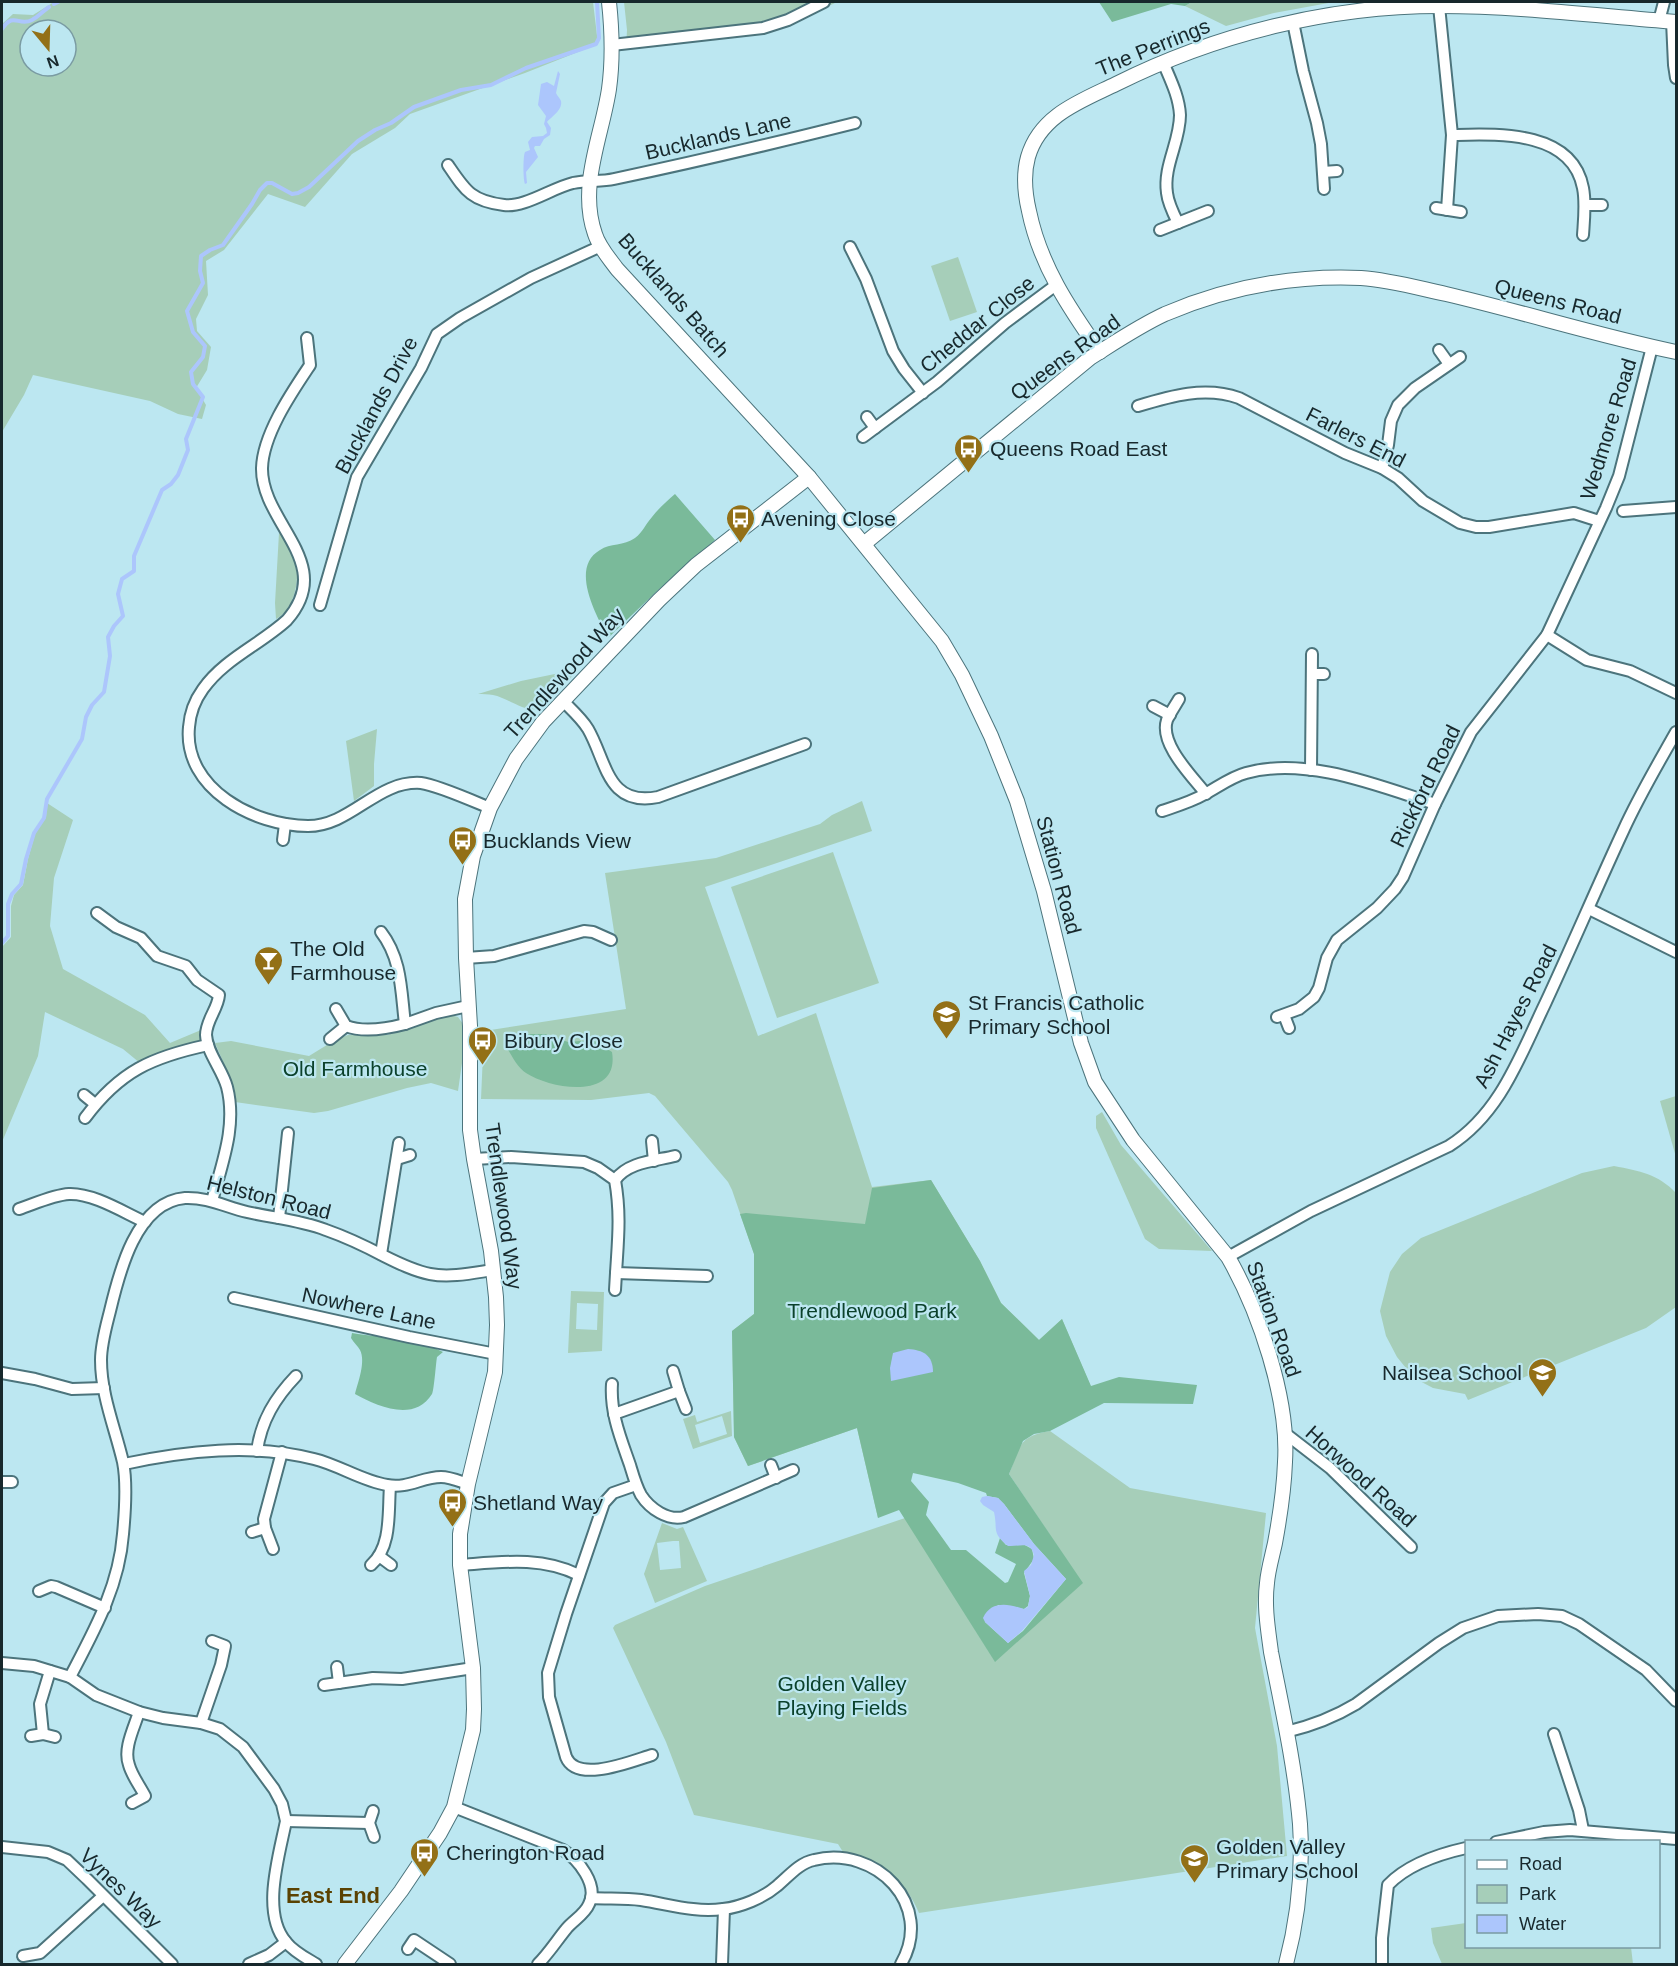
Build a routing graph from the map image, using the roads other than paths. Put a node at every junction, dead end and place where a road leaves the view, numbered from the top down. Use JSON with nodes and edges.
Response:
{"nodes":[{"id":1,"x":609,"y":2,"type":"edge"},
{"id":2,"x":824,"y":2,"type":"edge"},
{"id":3,"x":1664,"y":2,"type":"edge"},
{"id":4,"x":1439,"y":6,"type":"junction"},
{"id":5,"x":1669,"y":21,"type":"edge"},
{"id":6,"x":1293,"y":22,"type":"junction"},
{"id":7,"x":612,"y":45,"type":"junction"},
{"id":8,"x":1163,"y":62,"type":"junction"},
{"id":9,"x":1677,"y":78,"type":"edge"},
{"id":10,"x":855,"y":123,"type":"dead end"},
{"id":11,"x":1452,"y":135,"type":"junction"},
{"id":12,"x":448,"y":165,"type":"dead end"},
{"id":13,"x":1337,"y":171,"type":"dead end"},
{"id":14,"x":1323,"y":172,"type":"junction"},
{"id":15,"x":590,"y":181,"type":"junction"},
{"id":16,"x":1324,"y":189,"type":"dead end"},
{"id":17,"x":1585,"y":205,"type":"junction"},
{"id":18,"x":1602,"y":205,"type":"dead end"},
{"id":19,"x":1208,"y":211,"type":"dead end"},
{"id":20,"x":1461,"y":212,"type":"dead end"},
{"id":21,"x":1178,"y":223,"type":"junction"},
{"id":22,"x":1160,"y":230,"type":"dead end"},
{"id":23,"x":1583,"y":235,"type":"dead end"},
{"id":24,"x":601,"y":246,"type":"junction"},
{"id":25,"x":850,"y":247,"type":"dead end"},
{"id":26,"x":1056,"y":285,"type":"junction"},
{"id":27,"x":307,"y":338,"type":"dead end"},
{"id":28,"x":1652,"y":347,"type":"junction"},
{"id":29,"x":1439,"y":350,"type":"dead end"},
{"id":30,"x":1100,"y":352,"type":"junction"},
{"id":31,"x":1677,"y":352,"type":"edge"},
{"id":32,"x":1460,"y":357,"type":"dead end"},
{"id":33,"x":1449,"y":364,"type":"junction"},
{"id":34,"x":1156,"y":387,"type":"dead end"},
{"id":35,"x":923,"y":393,"type":"junction"},
{"id":36,"x":1159,"y":399,"type":"junction"},
{"id":37,"x":1138,"y":406,"type":"dead end"},
{"id":38,"x":867,"y":417,"type":"dead end"},
{"id":39,"x":875,"y":428,"type":"junction"},
{"id":40,"x":863,"y":437,"type":"dead end"},
{"id":41,"x":1382,"y":468,"type":"junction"},
{"id":42,"x":810,"y":477,"type":"junction"},
{"id":43,"x":1677,"y":507,"type":"edge"},
{"id":44,"x":1623,"y":511,"type":"dead end"},
{"id":45,"x":1599,"y":521,"type":"junction"},
{"id":46,"x":865,"y":543,"type":"junction"},
{"id":47,"x":320,"y":605,"type":"dead end"},
{"id":48,"x":1547,"y":635,"type":"junction"},
{"id":49,"x":1312,"y":654,"type":"dead end"},
{"id":50,"x":1312,"y":674,"type":"junction"},
{"id":51,"x":1324,"y":674,"type":"dead end"},
{"id":52,"x":1677,"y":693,"type":"edge"},
{"id":53,"x":1179,"y":699,"type":"dead end"},
{"id":54,"x":563,"y":701,"type":"junction"},
{"id":55,"x":1153,"y":706,"type":"dead end"},
{"id":56,"x":1170,"y":715,"type":"junction"},
{"id":57,"x":1677,"y":732,"type":"edge"},
{"id":58,"x":805,"y":744,"type":"dead end"},
{"id":59,"x":1311,"y":770,"type":"junction"},
{"id":60,"x":1206,"y":794,"type":"junction"},
{"id":61,"x":1435,"y":804,"type":"junction"},
{"id":62,"x":490,"y":807,"type":"junction"},
{"id":63,"x":1162,"y":811,"type":"dead end"},
{"id":64,"x":285,"y":824,"type":"junction"},
{"id":65,"x":283,"y":840,"type":"dead end"},
{"id":66,"x":1589,"y":909,"type":"junction"},
{"id":67,"x":97,"y":913,"type":"dead end"},
{"id":68,"x":381,"y":932,"type":"dead end"},
{"id":69,"x":611,"y":940,"type":"dead end"},
{"id":70,"x":1677,"y":952,"type":"edge"},
{"id":71,"x":466,"y":958,"type":"junction"},
{"id":72,"x":468,"y":1006,"type":"junction"},
{"id":73,"x":336,"y":1009,"type":"dead end"},
{"id":74,"x":405,"y":1024,"type":"junction"},
{"id":75,"x":346,"y":1026,"type":"junction"},
{"id":76,"x":1288,"y":1028,"type":"dead end"},
{"id":77,"x":330,"y":1039,"type":"dead end"},
{"id":78,"x":208,"y":1045,"type":"junction"},
{"id":79,"x":84,"y":1095,"type":"dead end"},
{"id":80,"x":95,"y":1104,"type":"junction"},
{"id":81,"x":85,"y":1118,"type":"dead end"},
{"id":82,"x":288,"y":1133,"type":"dead end"},
{"id":83,"x":652,"y":1142,"type":"dead end"},
{"id":84,"x":399,"y":1143,"type":"dead end"},
{"id":85,"x":410,"y":1155,"type":"dead end"},
{"id":86,"x":675,"y":1156,"type":"dead end"},
{"id":87,"x":397,"y":1159,"type":"junction"},
{"id":88,"x":474,"y":1159,"type":"junction"},
{"id":89,"x":654,"y":1161,"type":"junction"},
{"id":90,"x":615,"y":1180,"type":"junction"},
{"id":91,"x":212,"y":1201,"type":"junction"},
{"id":92,"x":18,"y":1209,"type":"dead end"},
{"id":93,"x":279,"y":1218,"type":"junction"},
{"id":94,"x":145,"y":1222,"type":"junction"},
{"id":95,"x":381,"y":1254,"type":"junction"},
{"id":96,"x":1228,"y":1257,"type":"junction"},
{"id":97,"x":493,"y":1270,"type":"junction"},
{"id":98,"x":616,"y":1273,"type":"junction"},
{"id":99,"x":707,"y":1276,"type":"dead end"},
{"id":100,"x":615,"y":1290,"type":"dead end"},
{"id":101,"x":234,"y":1298,"type":"dead end"},
{"id":102,"x":496,"y":1354,"type":"junction"},
{"id":103,"x":673,"y":1371,"type":"dead end"},
{"id":104,"x":2,"y":1373,"type":"edge"},
{"id":105,"x":296,"y":1376,"type":"dead end"},
{"id":106,"x":612,"y":1384,"type":"dead end"},
{"id":107,"x":104,"y":1388,"type":"junction"},
{"id":108,"x":679,"y":1391,"type":"junction"},
{"id":109,"x":686,"y":1409,"type":"dead end"},
{"id":110,"x":614,"y":1414,"type":"junction"},
{"id":111,"x":1286,"y":1434,"type":"junction"},
{"id":112,"x":257,"y":1451,"type":"junction"},
{"id":113,"x":282,"y":1452,"type":"junction"},
{"id":114,"x":124,"y":1464,"type":"junction"},
{"id":115,"x":771,"y":1465,"type":"dead end"},
{"id":116,"x":793,"y":1470,"type":"dead end"},
{"id":117,"x":776,"y":1478,"type":"junction"},
{"id":118,"x":468,"y":1484,"type":"junction"},
{"id":119,"x":636,"y":1485,"type":"junction"},
{"id":120,"x":390,"y":1486,"type":"junction"},
{"id":121,"x":265,"y":1528,"type":"junction"},
{"id":122,"x":252,"y":1533,"type":"dead end"},
{"id":123,"x":1411,"y":1547,"type":"dead end"},
{"id":124,"x":273,"y":1549,"type":"dead end"},
{"id":125,"x":379,"y":1556,"type":"junction"},
{"id":126,"x":371,"y":1565,"type":"dead end"},
{"id":127,"x":391,"y":1565,"type":"dead end"},
{"id":128,"x":460,"y":1565,"type":"junction"},
{"id":129,"x":579,"y":1575,"type":"junction"},
{"id":130,"x":39,"y":1591,"type":"dead end"},
{"id":131,"x":105,"y":1608,"type":"junction"},
{"id":132,"x":212,"y":1641,"type":"dead end"},
{"id":133,"x":2,"y":1663,"type":"edge"},
{"id":134,"x":337,"y":1667,"type":"dead end"},
{"id":135,"x":473,"y":1668,"type":"junction"},
{"id":136,"x":50,"y":1671,"type":"junction"},
{"id":137,"x":70,"y":1677,"type":"junction"},
{"id":138,"x":339,"y":1683,"type":"junction"},
{"id":139,"x":324,"y":1685,"type":"dead end"},
{"id":140,"x":1677,"y":1701,"type":"edge"},
{"id":141,"x":139,"y":1712,"type":"junction"},
{"id":142,"x":201,"y":1723,"type":"junction"},
{"id":143,"x":1286,"y":1732,"type":"junction"},
{"id":144,"x":44,"y":1734,"type":"junction"},
{"id":145,"x":31,"y":1736,"type":"dead end"},
{"id":146,"x":55,"y":1737,"type":"dead end"},
{"id":147,"x":1552,"y":1741,"type":"dead end"},
{"id":148,"x":652,"y":1755,"type":"dead end"},
{"id":149,"x":132,"y":1803,"type":"dead end"},
{"id":150,"x":454,"y":1807,"type":"junction"},
{"id":151,"x":373,"y":1811,"type":"dead end"},
{"id":152,"x":286,"y":1821,"type":"junction"},
{"id":153,"x":369,"y":1823,"type":"junction"},
{"id":154,"x":1583,"y":1830,"type":"junction"},
{"id":155,"x":374,"y":1837,"type":"dead end"},
{"id":156,"x":1677,"y":1839,"type":"edge"},
{"id":157,"x":1506,"y":1840,"type":"edge"},
{"id":158,"x":2,"y":1847,"type":"edge"},
{"id":159,"x":1465,"y":1849,"type":"edge"},
{"id":160,"x":103,"y":1896,"type":"junction"},
{"id":161,"x":591,"y":1898,"type":"junction"},
{"id":162,"x":724,"y":1909,"type":"junction"},
{"id":163,"x":286,"y":1942,"type":"junction"},
{"id":164,"x":408,"y":1949,"type":"dead end"},
{"id":165,"x":23,"y":1956,"type":"dead end"},
{"id":166,"x":36,"y":1959,"type":"edge"},
{"id":167,"x":172,"y":1965,"type":"edge"},
{"id":168,"x":249,"y":1965,"type":"edge"},
{"id":169,"x":316,"y":1965,"type":"edge"},
{"id":170,"x":345,"y":1965,"type":"edge"},
{"id":171,"x":450,"y":1965,"type":"edge"},
{"id":172,"x":538,"y":1965,"type":"edge"},
{"id":173,"x":722,"y":1965,"type":"edge"},
{"id":174,"x":901,"y":1965,"type":"edge"},
{"id":175,"x":1286,"y":1965,"type":"edge"},
{"id":176,"x":1382,"y":1965,"type":"edge"}],
"edges":[{"from":1,"to":7,"type":"street","name":"Bucklands Batch"},
{"from":2,"to":7,"type":"street"},
{"from":3,"to":5,"type":"street"},
{"from":4,"to":5,"type":"street","name":"The Perrings"},
{"from":4,"to":6,"type":"street","name":"The Perrings"},
{"from":4,"to":11,"type":"street"},
{"from":5,"to":9,"type":"street"},
{"from":6,"to":8,"type":"street","name":"The Perrings"},
{"from":6,"to":14,"type":"street"},
{"from":7,"to":15,"type":"street","name":"Bucklands Batch"},
{"from":8,"to":21,"type":"street"},
{"from":8,"to":26,"type":"street","name":"The Perrings"},
{"from":10,"to":15,"type":"street","name":"Bucklands Lane"},
{"from":11,"to":17,"type":"street"},
{"from":11,"to":20,"type":"street"},
{"from":12,"to":15,"type":"street","name":"Bucklands Lane"},
{"from":13,"to":14,"type":"street"},
{"from":14,"to":16,"type":"street"},
{"from":15,"to":24,"type":"street","name":"Bucklands Batch"},
{"from":17,"to":18,"type":"street"},
{"from":17,"to":23,"type":"street"},
{"from":19,"to":21,"type":"street"},
{"from":21,"to":22,"type":"street"},
{"from":24,"to":42,"type":"street","name":"Bucklands Batch"},
{"from":24,"to":47,"type":"street","name":"Bucklands Drive"},
{"from":25,"to":35,"type":"street","name":"Cheddar Close"},
{"from":26,"to":30,"type":"street","name":"The Perrings"},
{"from":26,"to":35,"type":"street","name":"Cheddar Close"},
{"from":27,"to":64,"type":"street"},
{"from":28,"to":30,"type":"street","name":"Queens Road"},
{"from":28,"to":31,"type":"street","name":"Queens Road"},
{"from":28,"to":45,"type":"street","name":"Wedmore Road"},
{"from":29,"to":33,"type":"street"},
{"from":30,"to":46,"type":"street","name":"Queens Road"},
{"from":32,"to":33,"type":"street"},
{"from":33,"to":41,"type":"street"},
{"from":34,"to":36,"type":"street"},
{"from":35,"to":39,"type":"street","name":"Cheddar Close"},
{"from":36,"to":37,"type":"street","name":"Farlers End"},
{"from":36,"to":41,"type":"street","name":"Farlers End"},
{"from":38,"to":39,"type":"street"},
{"from":39,"to":40,"type":"street","name":"Cheddar Close"},
{"from":41,"to":45,"type":"street","name":"Farlers End"},
{"from":42,"to":46,"type":"street","name":"Station Road"},
{"from":42,"to":54,"type":"street","name":"Trendlewood Way"},
{"from":43,"to":44,"type":"street"},
{"from":45,"to":48,"type":"street","name":"Rickford Road"},
{"from":46,"to":96,"type":"street","name":"Station Road"},
{"from":48,"to":52,"type":"street"},
{"from":48,"to":61,"type":"street","name":"Rickford Road"},
{"from":49,"to":50,"type":"street"},
{"from":50,"to":51,"type":"street"},
{"from":50,"to":59,"type":"street"},
{"from":53,"to":56,"type":"street"},
{"from":54,"to":58,"type":"street"},
{"from":54,"to":62,"type":"street","name":"Trendlewood Way"},
{"from":55,"to":56,"type":"street"},
{"from":56,"to":60,"type":"street"},
{"from":57,"to":66,"type":"street","name":"Ash Hayes Road"},
{"from":59,"to":60,"type":"street"},
{"from":59,"to":61,"type":"street"},
{"from":60,"to":63,"type":"street"},
{"from":61,"to":76,"type":"street","name":"Rickford Road"},
{"from":62,"to":64,"type":"street"},
{"from":62,"to":71,"type":"street","name":"Trendlewood Way"},
{"from":64,"to":65,"type":"street"},
{"from":66,"to":70,"type":"street"},
{"from":66,"to":96,"type":"street","name":"Ash Hayes Road"},
{"from":67,"to":78,"type":"street"},
{"from":68,"to":74,"type":"street"},
{"from":69,"to":71,"type":"street"},
{"from":71,"to":72,"type":"street","name":"Trendlewood Way"},
{"from":72,"to":74,"type":"street"},
{"from":72,"to":88,"type":"street","name":"Trendlewood Way"},
{"from":73,"to":75,"type":"street"},
{"from":74,"to":75,"type":"street"},
{"from":75,"to":77,"type":"street"},
{"from":78,"to":80,"type":"street"},
{"from":78,"to":91,"type":"street"},
{"from":79,"to":80,"type":"street"},
{"from":80,"to":81,"type":"street"},
{"from":82,"to":93,"type":"street"},
{"from":83,"to":89,"type":"street"},
{"from":84,"to":87,"type":"street"},
{"from":85,"to":87,"type":"street"},
{"from":86,"to":89,"type":"street"},
{"from":87,"to":95,"type":"street"},
{"from":88,"to":90,"type":"street"},
{"from":88,"to":97,"type":"street","name":"Trendlewood Way"},
{"from":89,"to":90,"type":"street"},
{"from":90,"to":98,"type":"street"},
{"from":91,"to":93,"type":"street","name":"Helston Road"},
{"from":91,"to":94,"type":"street","name":"Helston Road"},
{"from":92,"to":94,"type":"street"},
{"from":93,"to":95,"type":"street","name":"Helston Road"},
{"from":94,"to":107,"type":"street","name":"Helston Road"},
{"from":95,"to":97,"type":"street","name":"Helston Road"},
{"from":96,"to":111,"type":"street","name":"Station Road"},
{"from":97,"to":102,"type":"street","name":"Trendlewood Way"},
{"from":98,"to":99,"type":"street"},
{"from":98,"to":100,"type":"street"},
{"from":101,"to":102,"type":"street","name":"Nowhere Lane"},
{"from":102,"to":118,"type":"street","name":"Trendlewood Way"},
{"from":103,"to":108,"type":"street"},
{"from":104,"to":107,"type":"street"},
{"from":105,"to":112,"type":"street"},
{"from":106,"to":110,"type":"street"},
{"from":107,"to":114,"type":"street","name":"Helston Road"},
{"from":108,"to":109,"type":"street"},
{"from":108,"to":110,"type":"street"},
{"from":110,"to":119,"type":"street"},
{"from":111,"to":123,"type":"street","name":"Horwood Road"},
{"from":111,"to":143,"type":"street","name":"Station Road"},
{"from":112,"to":113,"type":"street"},
{"from":112,"to":114,"type":"street"},
{"from":113,"to":120,"type":"street"},
{"from":113,"to":121,"type":"street"},
{"from":114,"to":131,"type":"street","name":"Helston Road"},
{"from":115,"to":117,"type":"street"},
{"from":116,"to":117,"type":"street"},
{"from":117,"to":119,"type":"street"},
{"from":118,"to":120,"type":"street"},
{"from":118,"to":128,"type":"street","name":"Trendlewood Way"},
{"from":119,"to":129,"type":"street"},
{"from":120,"to":125,"type":"street"},
{"from":121,"to":122,"type":"street"},
{"from":121,"to":124,"type":"street"},
{"from":125,"to":126,"type":"street"},
{"from":125,"to":127,"type":"street"},
{"from":128,"to":129,"type":"street"},
{"from":128,"to":135,"type":"street","name":"Trendlewood Way"},
{"from":129,"to":148,"type":"street"},
{"from":130,"to":131,"type":"street"},
{"from":131,"to":137,"type":"street","name":"Helston Road"},
{"from":132,"to":142,"type":"street"},
{"from":133,"to":136,"type":"street"},
{"from":134,"to":138,"type":"street"},
{"from":135,"to":138,"type":"street"},
{"from":135,"to":150,"type":"street","name":"Trendlewood Way"},
{"from":136,"to":137,"type":"street"},
{"from":136,"to":144,"type":"street"},
{"from":137,"to":141,"type":"street"},
{"from":138,"to":139,"type":"street"},
{"from":140,"to":143,"type":"street"},
{"from":141,"to":142,"type":"street"},
{"from":141,"to":149,"type":"street"},
{"from":142,"to":152,"type":"street"},
{"from":143,"to":175,"type":"street","name":"Station Road"},
{"from":144,"to":145,"type":"street"},
{"from":144,"to":146,"type":"street"},
{"from":147,"to":154,"type":"street"},
{"from":150,"to":161,"type":"street"},
{"from":150,"to":170,"type":"street","name":"Trendlewood Way"},
{"from":151,"to":153,"type":"street"},
{"from":152,"to":153,"type":"street"},
{"from":152,"to":163,"type":"street"},
{"from":153,"to":155,"type":"street"},
{"from":154,"to":156,"type":"street"},
{"from":154,"to":157,"type":"street"},
{"from":158,"to":160,"type":"street","name":"Vynes Way"},
{"from":159,"to":176,"type":"street"},
{"from":160,"to":166,"type":"street"},
{"from":160,"to":167,"type":"street","name":"Vynes Way"},
{"from":161,"to":162,"type":"street"},
{"from":161,"to":172,"type":"street"},
{"from":162,"to":173,"type":"street"},
{"from":162,"to":174,"type":"street"},
{"from":163,"to":168,"type":"street"},
{"from":163,"to":169,"type":"street"},
{"from":164,"to":171,"type":"street"},
{"from":165,"to":166,"type":"street"}]}
